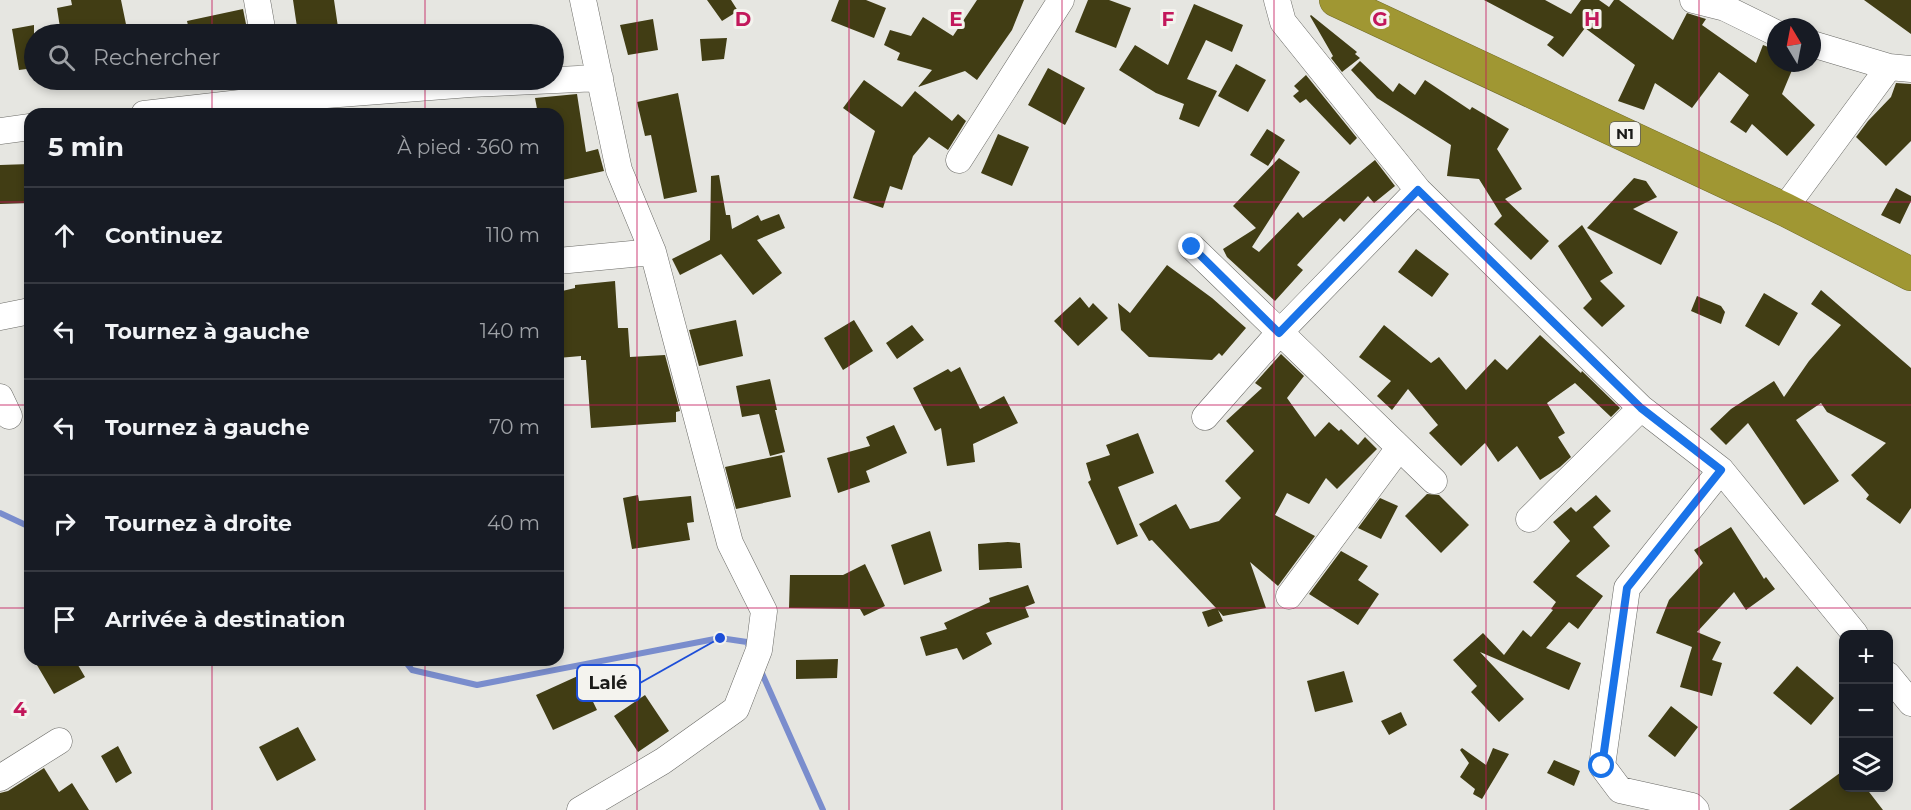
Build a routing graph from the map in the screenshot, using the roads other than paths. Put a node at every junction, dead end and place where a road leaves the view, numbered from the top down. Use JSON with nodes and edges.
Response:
{"nodes":[{"id":1,"x":256,"y":0,"type":"edge"},
{"id":2,"x":584,"y":0,"type":"edge"},
{"id":3,"x":1061,"y":0,"type":"edge"},
{"id":4,"x":1277,"y":0,"type":"edge"},
{"id":5,"x":1336,"y":0,"type":"edge"},
{"id":6,"x":1693,"y":0,"type":"edge"},
{"id":7,"x":261,"y":24,"type":"edge"},
{"id":8,"x":1767,"y":29,"type":"edge"},
{"id":9,"x":1821,"y":46,"type":"edge"},
{"id":10,"x":1900,"y":68,"type":"edge"},
{"id":11,"x":600,"y":78,"type":"junction"},
{"id":12,"x":564,"y":80,"type":"edge"},
{"id":13,"x":380,"y":90,"type":"edge"},
{"id":14,"x":274,"y":97,"type":"edge"},
{"id":15,"x":190,"y":108,"type":"edge"},
{"id":16,"x":24,"y":128,"type":"edge"},
{"id":17,"x":0,"y":131,"type":"edge"},
{"id":18,"x":959,"y":160,"type":"dead end"},
{"id":19,"x":1418,"y":190,"type":"junction"},
{"id":20,"x":1784,"y":209,"type":"junction"},
{"id":21,"x":1192,"y":247,"type":"dead end"},
{"id":22,"x":653,"y":252,"type":"junction"},
{"id":23,"x":564,"y":260,"type":"edge"},
{"id":24,"x":1911,"y":274,"type":"edge"},
{"id":25,"x":24,"y":312,"type":"edge"},
{"id":26,"x":0,"y":317,"type":"edge"},
{"id":27,"x":1279,"y":333,"type":"junction"},
{"id":28,"x":1641,"y":408,"type":"junction"},
{"id":29,"x":1205,"y":417,"type":"dead end"},
{"id":30,"x":1399,"y":448,"type":"junction"},
{"id":31,"x":1721,"y":470,"type":"junction"},
{"id":32,"x":1434,"y":481,"type":"dead end"},
{"id":33,"x":1530,"y":519,"type":"dead end"},
{"id":34,"x":1289,"y":596,"type":"dead end"},
{"id":35,"x":1852,"y":630,"type":"edge"},
{"id":36,"x":1893,"y":681,"type":"edge"},
{"id":37,"x":1911,"y":703,"type":"edge"},
{"id":38,"x":59,"y":741,"type":"dead end"},
{"id":39,"x":0,"y":778,"type":"edge"},
{"id":40,"x":1614,"y":800,"type":"edge"},
{"id":41,"x":580,"y":810,"type":"edge"},
{"id":42,"x":1696,"y":810,"type":"edge"}],
"edges":[{"from":1,"to":7,"type":"street"},
{"from":2,"to":11,"type":"street"},
{"from":3,"to":18,"type":"street"},
{"from":4,"to":19,"type":"street"},
{"from":5,"to":20,"type":"highway","number":"N1"},
{"from":6,"to":8,"type":"street"},
{"from":9,"to":10,"type":"street"},
{"from":10,"to":20,"type":"street"},
{"from":11,"to":12,"type":"street"},
{"from":11,"to":22,"type":"street"},
{"from":13,"to":14,"type":"street"},
{"from":14,"to":15,"type":"street"},
{"from":16,"to":17,"type":"street"},
{"from":19,"to":27,"type":"street"},
{"from":19,"to":28,"type":"street"},
{"from":20,"to":24,"type":"highway","number":"N1"},
{"from":21,"to":27,"type":"street"},
{"from":22,"to":23,"type":"street"},
{"from":22,"to":41,"type":"street"},
{"from":25,"to":26,"type":"street"},
{"from":27,"to":29,"type":"street"},
{"from":27,"to":30,"type":"street"},
{"from":28,"to":31,"type":"street"},
{"from":28,"to":33,"type":"street"},
{"from":30,"to":32,"type":"street"},
{"from":30,"to":34,"type":"street"},
{"from":31,"to":35,"type":"street"},
{"from":31,"to":40,"type":"street"},
{"from":36,"to":37,"type":"street"},
{"from":38,"to":39,"type":"street"},
{"from":40,"to":42,"type":"street"}]}
